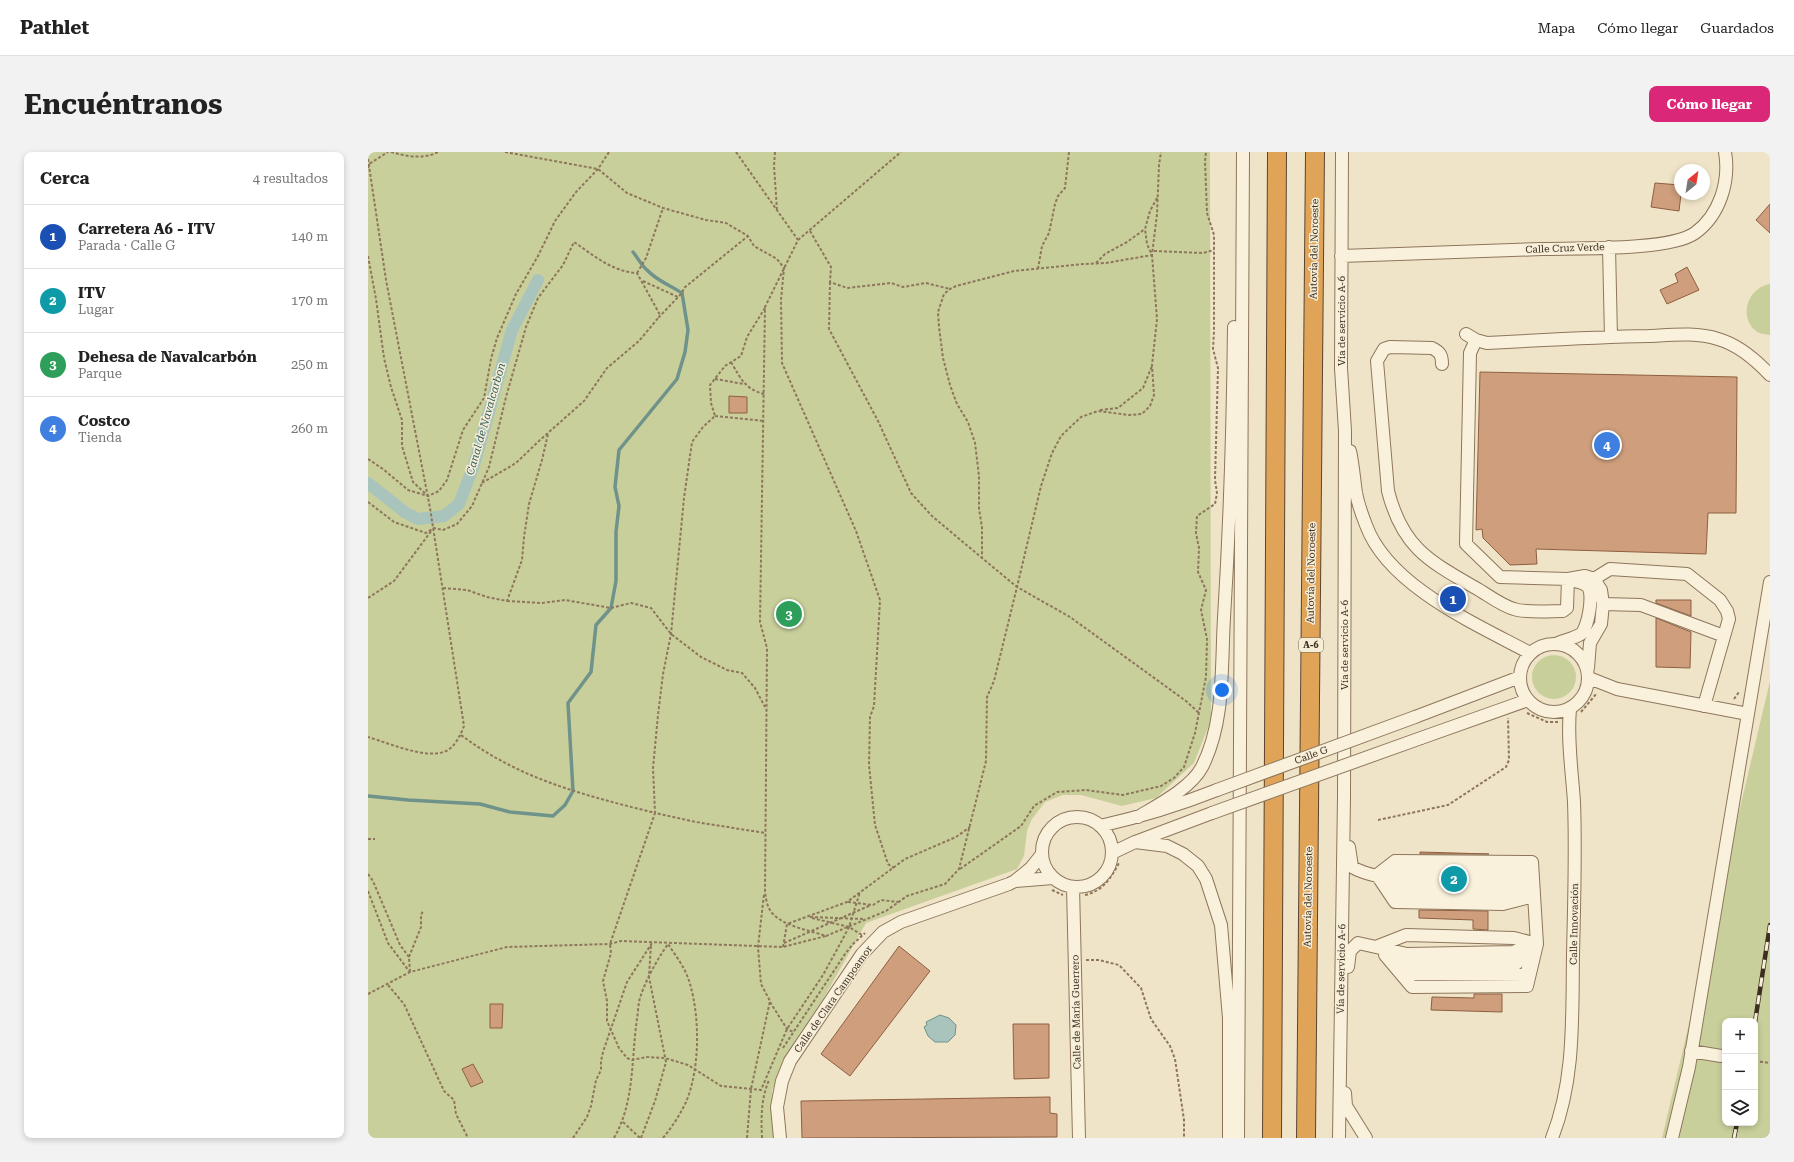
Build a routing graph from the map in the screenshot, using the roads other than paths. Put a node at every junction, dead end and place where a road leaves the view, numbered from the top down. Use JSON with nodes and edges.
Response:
{"nodes":[{"id":1,"x":1235,"y":152,"type":"edge"},
{"id":2,"x":1243,"y":152,"type":"edge"},
{"id":3,"x":1277,"y":152,"type":"edge"},
{"id":4,"x":1315,"y":152,"type":"edge"},
{"id":5,"x":1342,"y":152,"type":"edge"},
{"id":6,"x":1725,"y":152,"type":"edge"},
{"id":7,"x":1609,"y":247,"type":"junction"},
{"id":8,"x":1341,"y":256,"type":"junction"},
{"id":9,"x":1611,"y":337,"type":"junction"},
{"id":10,"x":1442,"y":364,"type":"dead end"},
{"id":11,"x":1770,"y":375,"type":"edge"},
{"id":12,"x":1345,"y":431,"type":"junction"},
{"id":13,"x":1568,"y":579,"type":"junction"},
{"id":14,"x":1594,"y":580,"type":"junction"},
{"id":15,"x":1770,"y":582,"type":"edge"},
{"id":16,"x":1602,"y":604,"type":"junction"},
{"id":17,"x":1724,"y":636,"type":"junction"},
{"id":18,"x":1558,"y":643,"type":"junction"},
{"id":19,"x":1530,"y":653,"type":"junction"},
{"id":20,"x":1520,"y":677,"type":"junction"},
{"id":21,"x":1590,"y":682,"type":"junction"},
{"id":22,"x":1528,"y":700,"type":"junction"},
{"id":23,"x":1704,"y":706,"type":"junction"},
{"id":24,"x":1572,"y":712,"type":"junction"},
{"id":25,"x":1748,"y":714,"type":"junction"},
{"id":26,"x":1274,"y":715,"type":"junction"},
{"id":27,"x":1344,"y":797,"type":"junction"},
{"id":28,"x":1138,"y":818,"type":"junction"},
{"id":29,"x":1100,"y":826,"type":"junction"},
{"id":30,"x":1135,"y":842,"type":"junction"},
{"id":31,"x":1042,"y":854,"type":"junction"},
{"id":32,"x":1117,"y":856,"type":"junction"},
{"id":33,"x":1378,"y":875,"type":"junction"},
{"id":34,"x":1052,"y":878,"type":"junction"},
{"id":35,"x":1015,"y":881,"type":"junction"},
{"id":36,"x":1073,"y":887,"type":"junction"},
{"id":37,"x":1534,"y":896,"type":"junction"},
{"id":38,"x":1537,"y":944,"type":"junction"},
{"id":39,"x":1378,"y":946,"type":"junction"},
{"id":40,"x":1340,"y":1023,"type":"junction"},
{"id":41,"x":1691,"y":1051,"type":"junction"},
{"id":42,"x":1721,"y":1056,"type":"dead end"},
{"id":43,"x":780,"y":1138,"type":"edge"},
{"id":44,"x":1078,"y":1138,"type":"edge"},
{"id":45,"x":1229,"y":1138,"type":"edge"},
{"id":46,"x":1238,"y":1138,"type":"edge"},
{"id":47,"x":1266,"y":1138,"type":"edge"},
{"id":48,"x":1272,"y":1138,"type":"edge"},
{"id":49,"x":1306,"y":1138,"type":"edge"},
{"id":50,"x":1339,"y":1138,"type":"edge"},
{"id":51,"x":1366,"y":1138,"type":"edge"},
{"id":52,"x":1552,"y":1138,"type":"edge"},
{"id":53,"x":1672,"y":1138,"type":"edge"}],
"edges":[{"from":1,"to":28,"type":"street"},
{"from":2,"to":46,"type":"street"},
{"from":3,"to":26,"type":"highway"},
{"from":4,"to":49,"type":"highway","name":"Autovía del Noroeste","number":"A-6"},
{"from":5,"to":8,"type":"street","name":"Vía de servicio A-6"},
{"from":6,"to":7,"type":"street","name":"Calle Cruz Verde"},
{"from":7,"to":8,"type":"street","name":"Calle Cruz Verde"},
{"from":7,"to":9,"type":"street"},
{"from":8,"to":12,"type":"street","name":"Vía de servicio A-6"},
{"from":9,"to":11,"type":"street"},
{"from":9,"to":13,"type":"street"},
{"from":10,"to":13,"type":"street"},
{"from":12,"to":19,"type":"street"},
{"from":12,"to":27,"type":"street","name":"Vía de servicio A-6"},
{"from":13,"to":14,"type":"street"},
{"from":13,"to":18,"type":"street"},
{"from":14,"to":16,"type":"street"},
{"from":14,"to":17,"type":"street"},
{"from":15,"to":25,"type":"street"},
{"from":16,"to":17,"type":"street"},
{"from":16,"to":21,"type":"street"},
{"from":17,"to":23,"type":"street"},
{"from":18,"to":19,"type":"street"},
{"from":18,"to":21,"type":"street"},
{"from":19,"to":20,"type":"street"},
{"from":20,"to":22,"type":"street"},
{"from":20,"to":28,"type":"street","name":"Calle G","bridge":true},
{"from":21,"to":23,"type":"street"},
{"from":21,"to":24,"type":"street"},
{"from":22,"to":24,"type":"street"},
{"from":22,"to":30,"type":"street","bridge":true},
{"from":23,"to":25,"type":"street"},
{"from":24,"to":52,"type":"street","name":"Calle Innovación"},
{"from":25,"to":41,"type":"street"},
{"from":26,"to":47,"type":"highway"},
{"from":26,"to":48,"type":"highway"},
{"from":27,"to":33,"type":"street"},
{"from":27,"to":40,"type":"street","name":"Vía de servicio A-6"},
{"from":28,"to":29,"type":"street","name":"Calle G"},
{"from":29,"to":31,"type":"street"},
{"from":29,"to":32,"type":"street"},
{"from":30,"to":32,"type":"street"},
{"from":30,"to":45,"type":"street"},
{"from":31,"to":34,"type":"street"},
{"from":31,"to":35,"type":"street","name":"Calle de Clara Campoamor"},
{"from":32,"to":36,"type":"street"},
{"from":33,"to":37,"type":"street"},
{"from":33,"to":37,"type":"street"},
{"from":33,"to":37,"type":"street"},
{"from":34,"to":35,"type":"street","name":"Calle de Clara Campoamor"},
{"from":34,"to":36,"type":"street"},
{"from":35,"to":43,"type":"street","name":"Calle de Clara Campoamor"},
{"from":36,"to":44,"type":"street","name":"Calle de María Guerrero"},
{"from":37,"to":38,"type":"street"},
{"from":38,"to":39,"type":"street"},
{"from":38,"to":39,"type":"street"},
{"from":38,"to":39,"type":"street"},
{"from":39,"to":40,"type":"street"},
{"from":40,"to":50,"type":"street","name":"Vía de servicio A-6"},
{"from":40,"to":51,"type":"street"},
{"from":41,"to":42,"type":"street"},
{"from":41,"to":53,"type":"street"}]}
